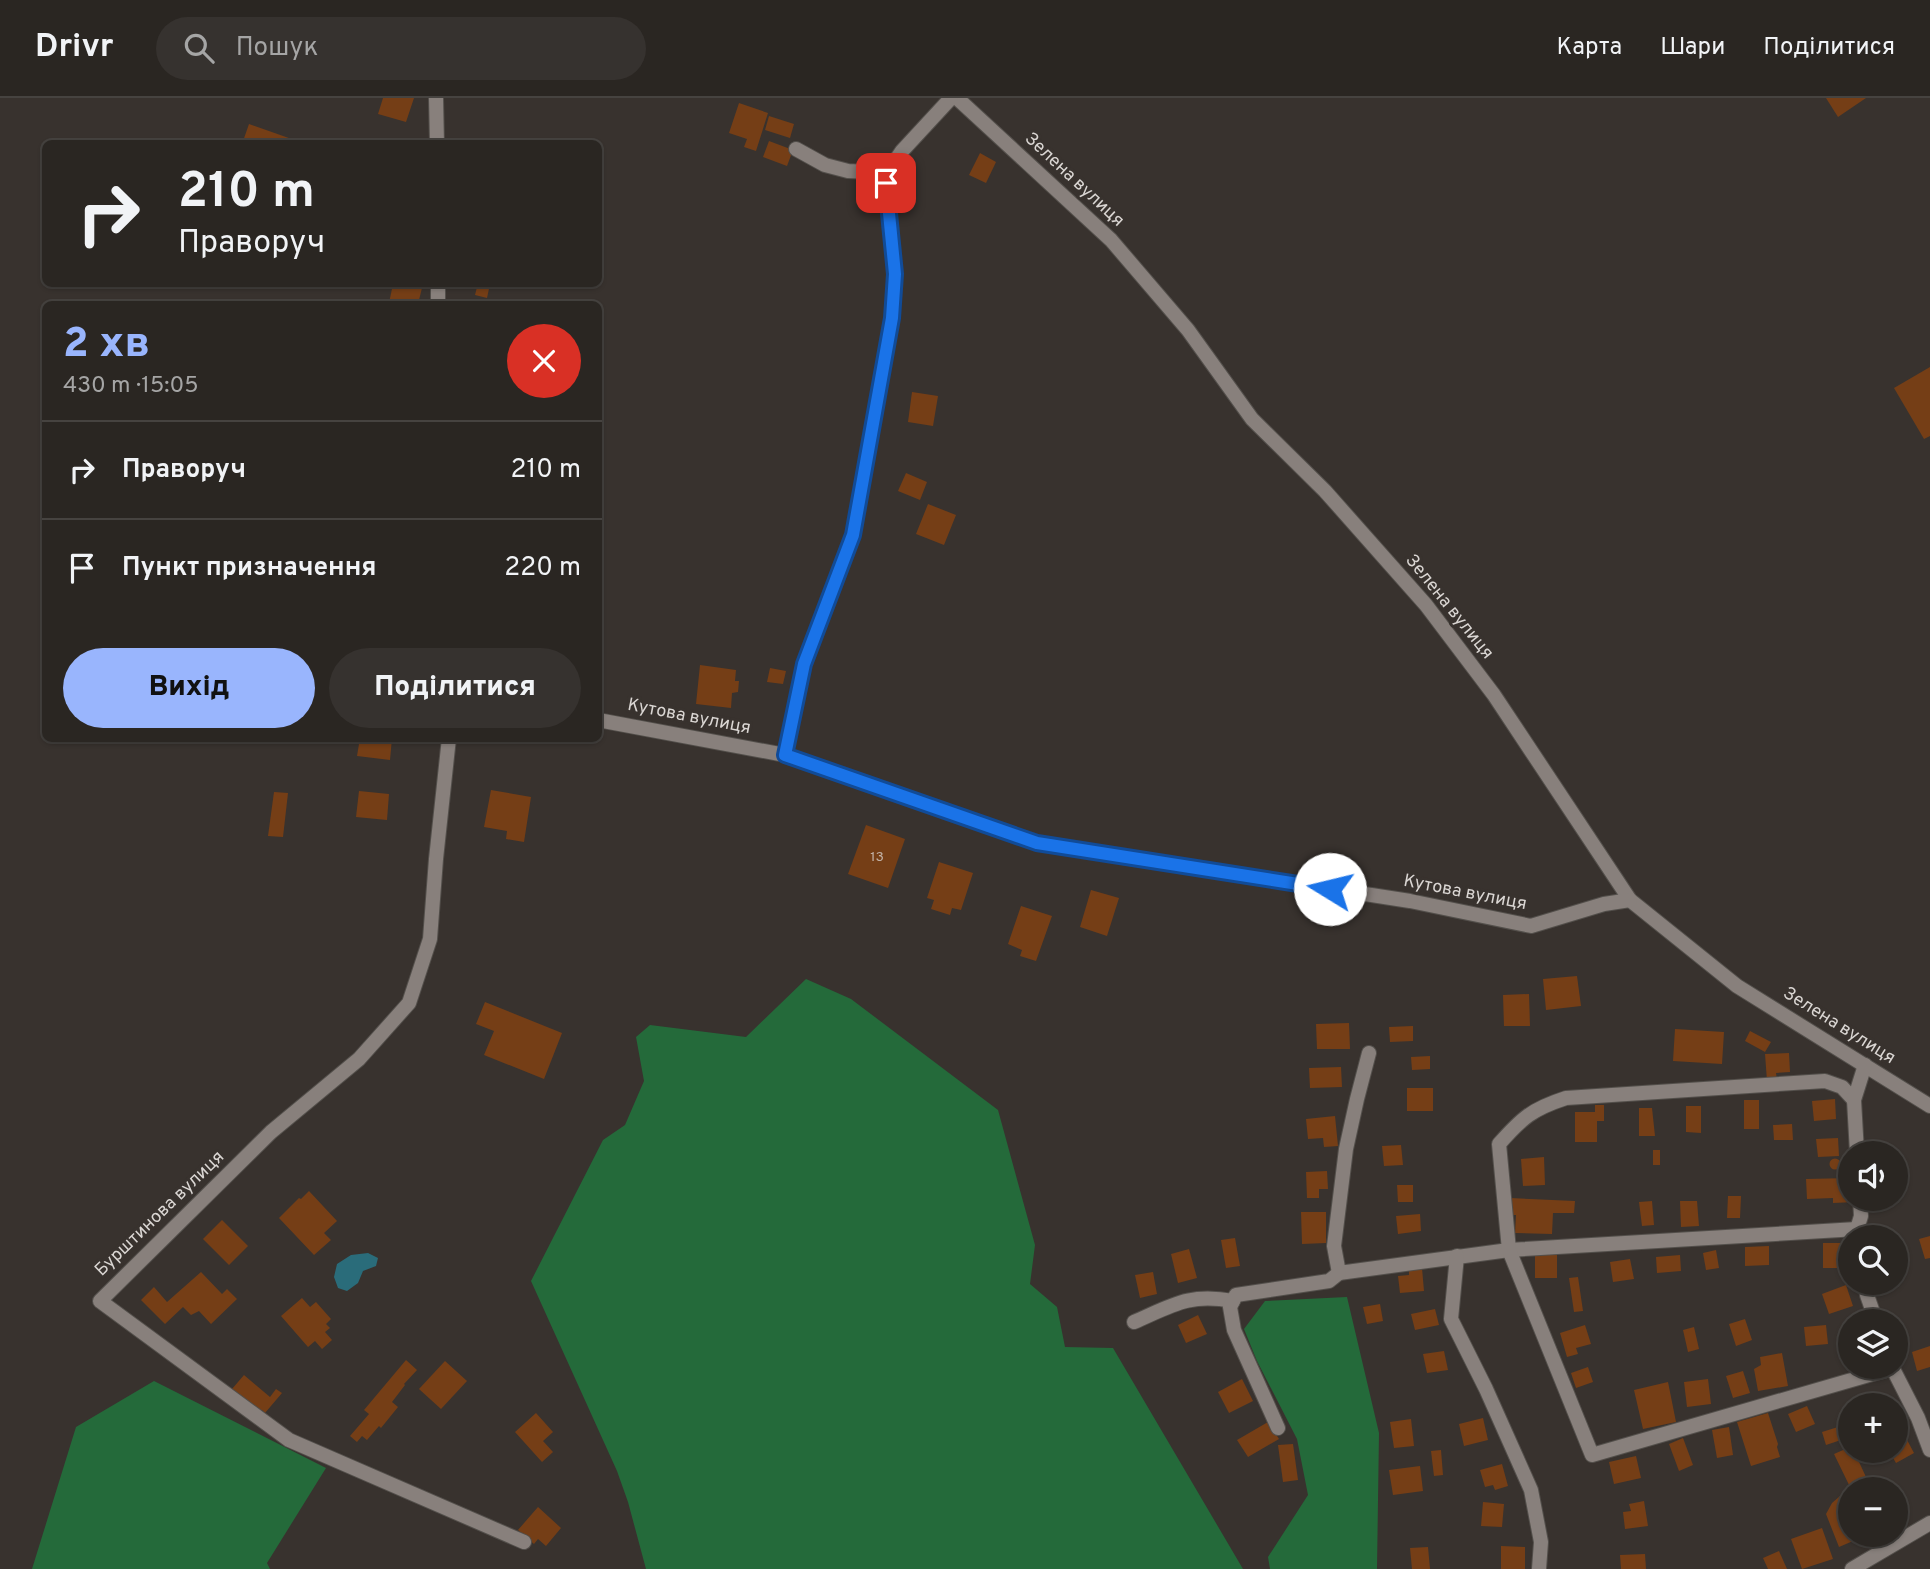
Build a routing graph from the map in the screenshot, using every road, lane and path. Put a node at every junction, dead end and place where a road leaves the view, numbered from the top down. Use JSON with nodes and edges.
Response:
{"nodes":[{"id":1,"x":436,"y":98,"type":"edge"},
{"id":2,"x":951,"y":98,"type":"edge"},
{"id":3,"x":957,"y":98,"type":"edge"},
{"id":4,"x":437,"y":140,"type":"edge"},
{"id":5,"x":796,"y":149,"type":"dead end"},
{"id":6,"x":889,"y":173,"type":"junction"},
{"id":7,"x":602,"y":721,"type":"edge"},
{"id":8,"x":449,"y":742,"type":"edge"},
{"id":9,"x":785,"y":755,"type":"junction"},
{"id":10,"x":1630,"y":900,"type":"junction"},
{"id":11,"x":1369,"y":1053,"type":"dead end"},
{"id":12,"x":1865,"y":1065,"type":"junction"},
{"id":13,"x":1854,"y":1100,"type":"junction"},
{"id":14,"x":1930,"y":1106,"type":"edge"},
{"id":15,"x":1856,"y":1141,"type":"edge"},
{"id":16,"x":1838,"y":1234,"type":"edge"},
{"id":17,"x":1509,"y":1250,"type":"junction"},
{"id":18,"x":1457,"y":1256,"type":"junction"},
{"id":19,"x":1339,"y":1273,"type":"junction"},
{"id":20,"x":1233,"y":1301,"type":"junction"},
{"id":21,"x":1134,"y":1322,"type":"dead end"},
{"id":22,"x":1851,"y":1379,"type":"edge"},
{"id":23,"x":1898,"y":1379,"type":"edge"},
{"id":24,"x":1278,"y":1429,"type":"dead end"},
{"id":25,"x":1930,"y":1450,"type":"edge"},
{"id":26,"x":1930,"y":1522,"type":"edge"},
{"id":27,"x":524,"y":1542,"type":"dead end"},
{"id":28,"x":1538,"y":1569,"type":"edge"},
{"id":29,"x":1852,"y":1569,"type":"edge"}],
"edges":[{"from":1,"to":4,"type":"street"},
{"from":2,"to":6,"type":"street"},
{"from":3,"to":10,"type":"street","name":"Зелена вулиця"},
{"from":5,"to":6,"type":"street"},
{"from":6,"to":9,"type":"street"},
{"from":7,"to":9,"type":"street","name":"Кутова вулиця"},
{"from":8,"to":27,"type":"street","name":"Бурштинова вулиця"},
{"from":9,"to":10,"type":"street","name":"Кутова вулиця"},
{"from":10,"to":12,"type":"street","name":"Зелена вулиця"},
{"from":11,"to":19,"type":"street"},
{"from":12,"to":13,"type":"street"},
{"from":12,"to":14,"type":"street","name":"Зелена вулиця"},
{"from":13,"to":15,"type":"street"},
{"from":13,"to":17,"type":"street"},
{"from":16,"to":17,"type":"street"},
{"from":17,"to":18,"type":"street"},
{"from":17,"to":22,"type":"street"},
{"from":18,"to":19,"type":"street"},
{"from":18,"to":28,"type":"street"},
{"from":19,"to":20,"type":"street"},
{"from":20,"to":21,"type":"street"},
{"from":20,"to":24,"type":"street"},
{"from":23,"to":25,"type":"street"},
{"from":26,"to":29,"type":"street"}]}
